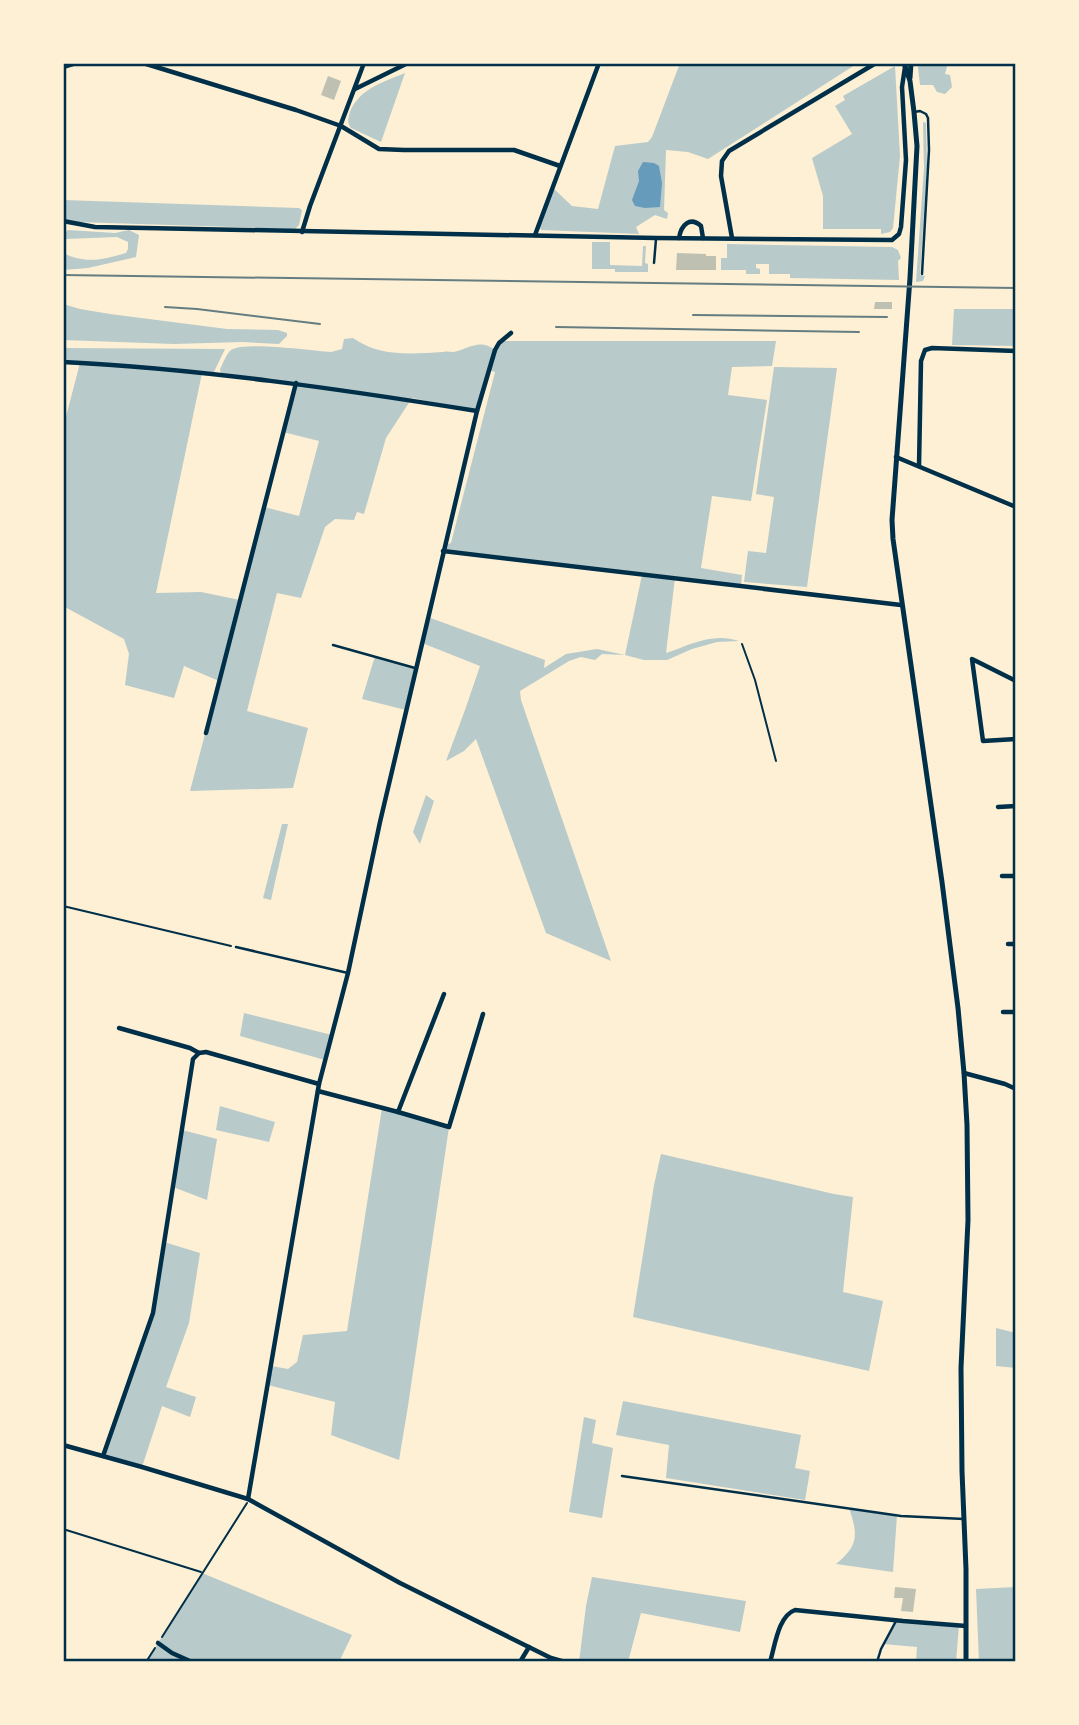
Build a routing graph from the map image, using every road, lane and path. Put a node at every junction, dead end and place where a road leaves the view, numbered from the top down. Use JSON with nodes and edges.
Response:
{"nodes":[{"id":1,"x":76,"y":63,"type":"edge"},
{"id":2,"x":143,"y":63,"type":"edge"},
{"id":3,"x":364,"y":63,"type":"edge"},
{"id":4,"x":408,"y":63,"type":"edge"},
{"id":5,"x":599,"y":63,"type":"edge"},
{"id":6,"x":876,"y":63,"type":"edge"},
{"id":7,"x":912,"y":63,"type":"edge"},
{"id":8,"x":904,"y":64,"type":"edge"},
{"id":9,"x":63,"y":66,"type":"edge"},
{"id":10,"x":910,"y":81,"type":"junction"},
{"id":11,"x":355,"y":89,"type":"junction"},
{"id":12,"x":915,"y":112,"type":"junction"},
{"id":13,"x":341,"y":126,"type":"junction"},
{"id":14,"x":560,"y":166,"type":"junction"},
{"id":15,"x":63,"y":221,"type":"edge"},
{"id":16,"x":302,"y":232,"type":"junction"},
{"id":17,"x":535,"y":235,"type":"junction"},
{"id":18,"x":656,"y":238,"type":"junction"},
{"id":19,"x":680,"y":238,"type":"junction"},
{"id":20,"x":703,"y":238,"type":"junction"},
{"id":21,"x":732,"y":238,"type":"junction"},
{"id":22,"x":654,"y":263,"type":"dead end"},
{"id":23,"x":922,"y":274,"type":"dead end"},
{"id":24,"x":510,"y":333,"type":"dead end"},
{"id":25,"x":1016,"y":351,"type":"edge"},
{"id":26,"x":63,"y":362,"type":"edge"},
{"id":27,"x":296,"y":383,"type":"junction"},
{"id":28,"x":477,"y":411,"type":"junction"},
{"id":29,"x":896,"y":457,"type":"junction"},
{"id":30,"x":919,"y":466,"type":"junction"},
{"id":31,"x":1016,"y":507,"type":"edge"},
{"id":32,"x":443,"y":551,"type":"junction"},
{"id":33,"x":901,"y":606,"type":"junction"},
{"id":34,"x":742,"y":644,"type":"dead end"},
{"id":35,"x":333,"y":645,"type":"dead end"},
{"id":36,"x":415,"y":668,"type":"junction"},
{"id":37,"x":1016,"y":681,"type":"edge"},
{"id":38,"x":206,"y":733,"type":"dead end"},
{"id":39,"x":1016,"y":739,"type":"edge"},
{"id":40,"x":776,"y":761,"type":"dead end"},
{"id":41,"x":1016,"y":806,"type":"edge"},
{"id":42,"x":998,"y":807,"type":"dead end"},
{"id":43,"x":1002,"y":876,"type":"dead end"},
{"id":44,"x":1016,"y":876,"type":"edge"},
{"id":45,"x":63,"y":906,"type":"edge"},
{"id":46,"x":1008,"y":944,"type":"dead end"},
{"id":47,"x":1016,"y":944,"type":"edge"},
{"id":48,"x":236,"y":947,"type":"joint"},
{"id":49,"x":348,"y":973,"type":"junction"},
{"id":50,"x":444,"y":994,"type":"dead end"},
{"id":51,"x":1003,"y":1012,"type":"dead end"},
{"id":52,"x":1016,"y":1012,"type":"edge"},
{"id":53,"x":483,"y":1014,"type":"dead end"},
{"id":54,"x":120,"y":1028,"type":"dead end"},
{"id":55,"x":199,"y":1053,"type":"junction"},
{"id":56,"x":964,"y":1073,"type":"junction"},
{"id":57,"x":318,"y":1088,"type":"junction"},
{"id":58,"x":1016,"y":1089,"type":"edge"},
{"id":59,"x":398,"y":1112,"type":"junction"},
{"id":60,"x":63,"y":1445,"type":"edge"},
{"id":61,"x":103,"y":1456,"type":"junction"},
{"id":62,"x":622,"y":1476,"type":"dead end"},
{"id":63,"x":248,"y":1499,"type":"junction"},
{"id":64,"x":964,"y":1519,"type":"junction"},
{"id":65,"x":63,"y":1529,"type":"edge"},
{"id":66,"x":202,"y":1573,"type":"junction"},
{"id":67,"x":896,"y":1620,"type":"junction"},
{"id":68,"x":967,"y":1626,"type":"junction"},
{"id":69,"x":158,"y":1643,"type":"junction"},
{"id":70,"x":529,"y":1647,"type":"junction"},
{"id":71,"x":146,"y":1662,"type":"edge"},
{"id":72,"x":192,"y":1662,"type":"edge"},
{"id":73,"x":520,"y":1662,"type":"edge"},
{"id":74,"x":565,"y":1662,"type":"edge"},
{"id":75,"x":770,"y":1662,"type":"edge"},
{"id":76,"x":877,"y":1662,"type":"edge"},
{"id":77,"x":966,"y":1662,"type":"edge"}],
"edges":[{"from":1,"to":9,"type":"street"},
{"from":2,"to":13,"type":"street"},
{"from":3,"to":11,"type":"street"},
{"from":4,"to":11,"type":"street"},
{"from":5,"to":14,"type":"street"},
{"from":6,"to":21,"type":"street"},
{"from":7,"to":10,"type":"street"},
{"from":8,"to":10,"type":"street"},
{"from":8,"to":21,"type":"street"},
{"from":10,"to":12,"type":"street"},
{"from":11,"to":13,"type":"street"},
{"from":12,"to":23,"type":"lane"},
{"from":12,"to":29,"type":"street"},
{"from":13,"to":14,"type":"street"},
{"from":13,"to":16,"type":"street"},
{"from":14,"to":17,"type":"street"},
{"from":15,"to":16,"type":"street"},
{"from":16,"to":17,"type":"street"},
{"from":17,"to":18,"type":"street"},
{"from":18,"to":19,"type":"street"},
{"from":18,"to":22,"type":"lane"},
{"from":19,"to":20,"type":"street"},
{"from":19,"to":20,"type":"street"},
{"from":20,"to":21,"type":"street"},
{"from":24,"to":28,"type":"street"},
{"from":25,"to":30,"type":"street"},
{"from":26,"to":27,"type":"street"},
{"from":27,"to":28,"type":"street"},
{"from":27,"to":38,"type":"street"},
{"from":28,"to":32,"type":"street"},
{"from":29,"to":30,"type":"street"},
{"from":29,"to":33,"type":"street"},
{"from":30,"to":31,"type":"street"},
{"from":32,"to":33,"type":"street"},
{"from":32,"to":36,"type":"street"},
{"from":33,"to":56,"type":"street"},
{"from":34,"to":40,"type":"path"},
{"from":35,"to":36,"type":"lane"},
{"from":36,"to":49,"type":"street"},
{"from":37,"to":39,"type":"street"},
{"from":41,"to":42,"type":"street"},
{"from":43,"to":44,"type":"street"},
{"from":45,"to":48,"type":"path"},
{"from":46,"to":47,"type":"street"},
{"from":48,"to":49,"type":"lane"},
{"from":49,"to":57,"type":"street"},
{"from":50,"to":59,"type":"street"},
{"from":51,"to":52,"type":"street"},
{"from":53,"to":59,"type":"street"},
{"from":54,"to":55,"type":"street"},
{"from":55,"to":57,"type":"street"},
{"from":55,"to":61,"type":"street"},
{"from":56,"to":58,"type":"street"},
{"from":56,"to":64,"type":"street"},
{"from":57,"to":59,"type":"street"},
{"from":57,"to":63,"type":"street"},
{"from":60,"to":61,"type":"street"},
{"from":61,"to":63,"type":"street"},
{"from":62,"to":64,"type":"lane"},
{"from":63,"to":66,"type":"path"},
{"from":63,"to":70,"type":"street"},
{"from":64,"to":68,"type":"street"},
{"from":65,"to":66,"type":"path"},
{"from":66,"to":69,"type":"path"},
{"from":67,"to":68,"type":"street"},
{"from":67,"to":75,"type":"street"},
{"from":67,"to":76,"type":"lane"},
{"from":68,"to":77,"type":"street"},
{"from":69,"to":71,"type":"path"},
{"from":69,"to":72,"type":"street"},
{"from":70,"to":73,"type":"street"},
{"from":70,"to":74,"type":"street"}]}
